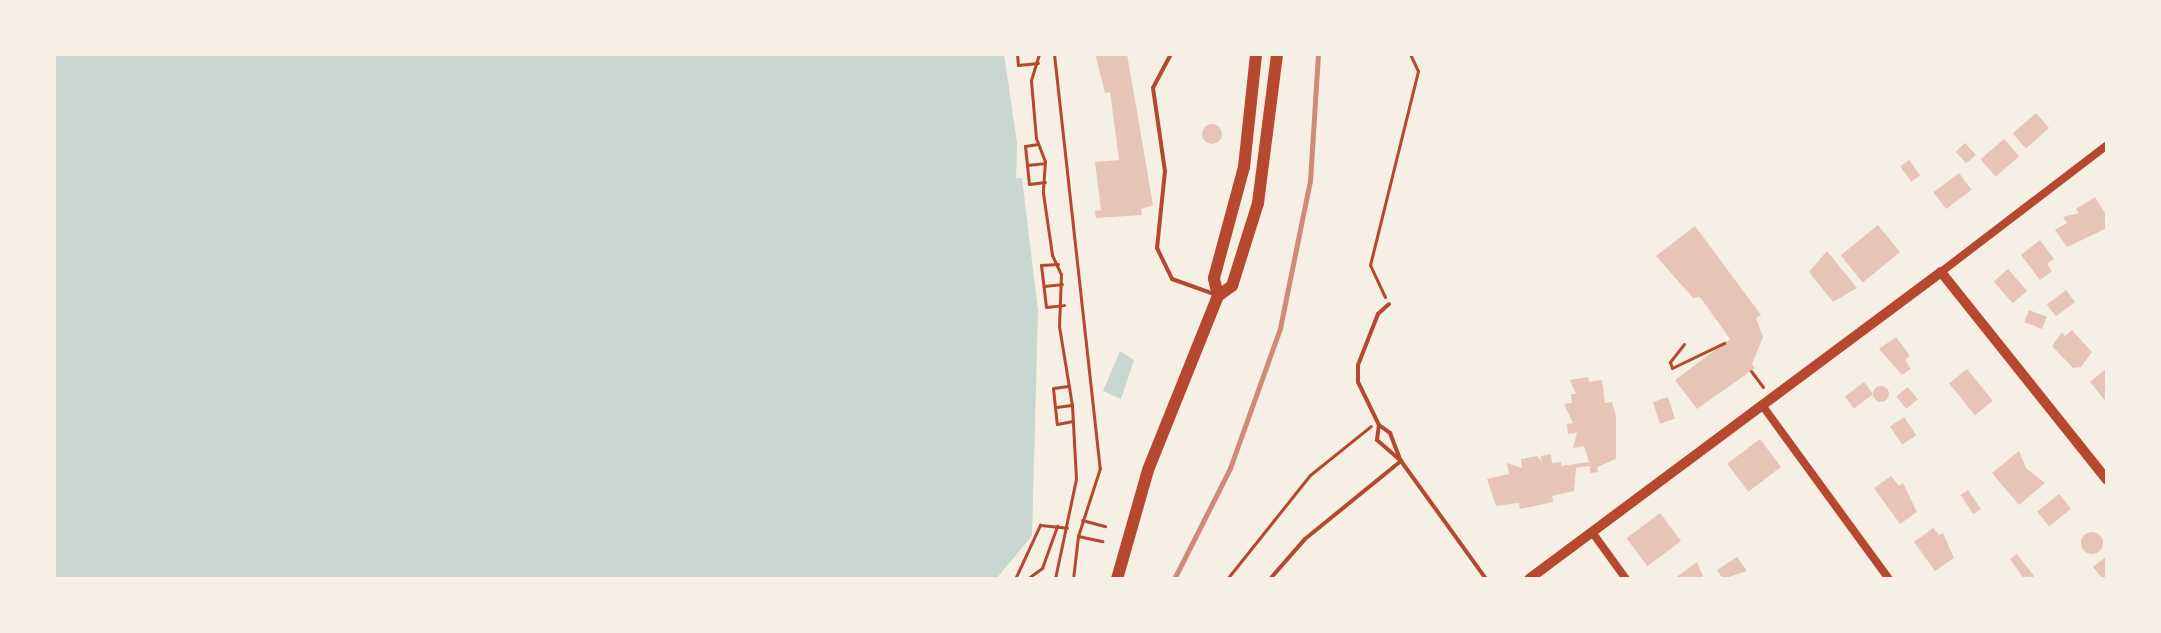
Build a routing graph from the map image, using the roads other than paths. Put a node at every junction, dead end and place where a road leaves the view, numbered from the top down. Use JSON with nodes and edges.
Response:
{"nodes":[{"id":1,"x":1171,"y":54,"type":"edge"},
{"id":2,"x":1256,"y":54,"type":"edge"},
{"id":3,"x":1277,"y":54,"type":"edge"},
{"id":4,"x":2107,"y":145,"type":"edge"},
{"id":5,"x":1941,"y":272,"type":"junction"},
{"id":6,"x":1218,"y":296,"type":"junction"},
{"id":7,"x":1389,"y":304,"type":"road end"},
{"id":8,"x":1767,"y":402,"type":"junction"},
{"id":9,"x":1379,"y":425,"type":"junction"},
{"id":10,"x":1401,"y":461,"type":"junction"},
{"id":11,"x":2107,"y":480,"type":"edge"},
{"id":12,"x":1592,"y":532,"type":"junction"},
{"id":13,"x":1117,"y":579,"type":"edge"},
{"id":14,"x":1270,"y":579,"type":"edge"},
{"id":15,"x":1486,"y":579,"type":"edge"},
{"id":16,"x":1529,"y":579,"type":"edge"},
{"id":17,"x":1626,"y":579,"type":"edge"},
{"id":18,"x":1889,"y":579,"type":"edge"}],
"edges":[{"from":1,"to":6,"type":"lane"},
{"from":2,"to":6,"type":"main road"},
{"from":3,"to":6,"type":"main road"},
{"from":4,"to":5,"type":"street"},
{"from":5,"to":8,"type":"street"},
{"from":5,"to":11,"type":"street"},
{"from":6,"to":13,"type":"main road"},
{"from":7,"to":9,"type":"lane"},
{"from":8,"to":12,"type":"street"},
{"from":8,"to":18,"type":"street"},
{"from":9,"to":10,"type":"lane"},
{"from":9,"to":10,"type":"lane"},
{"from":10,"to":14,"type":"lane"},
{"from":10,"to":15,"type":"lane"},
{"from":12,"to":16,"type":"street"},
{"from":12,"to":17,"type":"street"}]}
